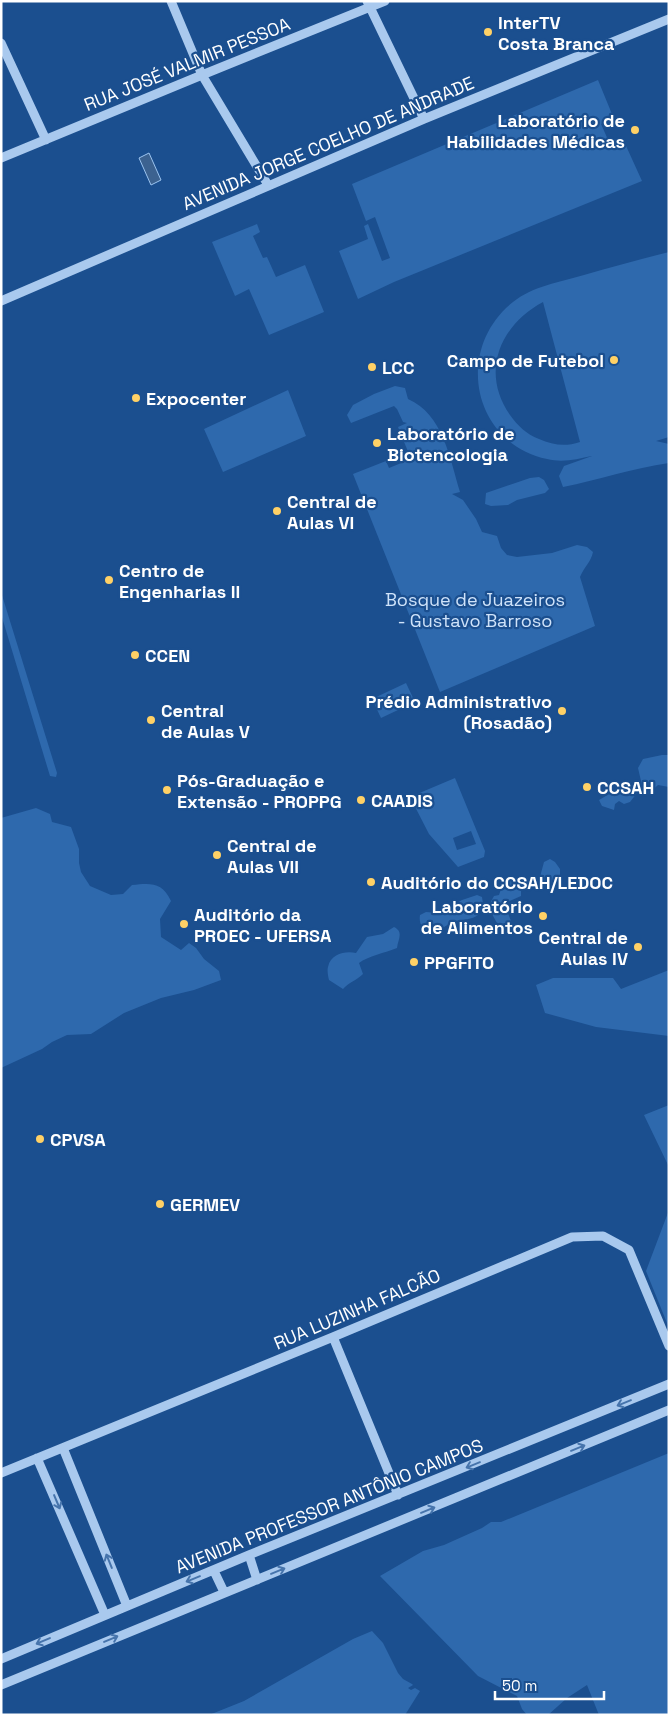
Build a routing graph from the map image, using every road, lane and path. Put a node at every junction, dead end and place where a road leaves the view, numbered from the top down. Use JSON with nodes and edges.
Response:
{"nodes":[{"id":1,"x":171,"y":1,"type":"edge"},
{"id":2,"x":385,"y":1,"type":"edge"},
{"id":3,"x":368,"y":5,"type":"edge"},
{"id":4,"x":669,"y":20,"type":"edge"},
{"id":5,"x":1,"y":43,"type":"edge"},
{"id":6,"x":202,"y":75,"type":"junction"},
{"id":7,"x":424,"y":119,"type":"junction"},
{"id":8,"x":46,"y":140,"type":"junction"},
{"id":9,"x":1,"y":158,"type":"edge"},
{"id":10,"x":268,"y":185,"type":"junction"},
{"id":11,"x":1,"y":301,"type":"edge"},
{"id":12,"x":333,"y":1337,"type":"junction"},
{"id":13,"x":669,"y":1346,"type":"edge"},
{"id":14,"x":669,"y":1384,"type":"edge"},
{"id":15,"x":669,"y":1410,"type":"edge"},
{"id":16,"x":63,"y":1448,"type":"junction"},
{"id":17,"x":37,"y":1458,"type":"junction"},
{"id":18,"x":1,"y":1473,"type":"edge"},
{"id":19,"x":398,"y":1495,"type":"junction"},
{"id":20,"x":250,"y":1555,"type":"junction"},
{"id":21,"x":214,"y":1571,"type":"junction"},
{"id":22,"x":257,"y":1580,"type":"junction"},
{"id":23,"x":224,"y":1592,"type":"junction"},
{"id":24,"x":127,"y":1606,"type":"junction"},
{"id":25,"x":105,"y":1615,"type":"junction"},
{"id":26,"x":1,"y":1659,"type":"edge"},
{"id":27,"x":1,"y":1685,"type":"edge"}],
"edges":[{"from":1,"to":6,"type":"street"},
{"from":2,"to":3,"type":"street","name":"RUA JOSÉ VALMIR PESSOA"},
{"from":3,"to":6,"type":"street","name":"RUA JOSÉ VALMIR PESSOA"},
{"from":3,"to":7,"type":"street"},
{"from":4,"to":7,"type":"street","name":"AVENIDA JORGE COELHO DE ANDRADE"},
{"from":5,"to":8,"type":"street"},
{"from":6,"to":8,"type":"street","name":"RUA JOSÉ VALMIR PESSOA"},
{"from":6,"to":10,"type":"street"},
{"from":7,"to":10,"type":"street","name":"AVENIDA JORGE COELHO DE ANDRADE"},
{"from":8,"to":9,"type":"street","name":"RUA JOSÉ VALMIR PESSOA"},
{"from":10,"to":11,"type":"street","name":"AVENIDA JORGE COELHO DE ANDRADE"},
{"from":12,"to":13,"type":"street","name":"RUA LUZINHA FALCÃO"},
{"from":12,"to":16,"type":"street","name":"RUA LUZINHA FALCÃO"},
{"from":12,"to":19,"type":"street"},
{"from":14,"to":19,"type":"street","name":"AVENIDA PROFESSOR ANTÔNIO CAMPOS","one_way":true},
{"from":22,"to":15,"type":"street","one_way":true},
{"from":16,"to":17,"type":"street","name":"RUA LUZINHA FALCÃO"},
{"from":24,"to":16,"type":"street","one_way":true},
{"from":17,"to":18,"type":"street","name":"RUA LUZINHA FALCÃO"},
{"from":17,"to":25,"type":"street","one_way":true},
{"from":19,"to":20,"type":"street","name":"AVENIDA PROFESSOR ANTÔNIO CAMPOS"},
{"from":20,"to":21,"type":"street","name":"AVENIDA PROFESSOR ANTÔNIO CAMPOS"},
{"from":20,"to":22,"type":"street"},
{"from":21,"to":23,"type":"street"},
{"from":21,"to":24,"type":"street","name":"AVENIDA PROFESSOR ANTÔNIO CAMPOS","one_way":true},
{"from":22,"to":23,"type":"street"},
{"from":27,"to":23,"type":"street","one_way":true},
{"from":24,"to":25,"type":"street","name":"AVENIDA PROFESSOR ANTÔNIO CAMPOS"},
{"from":25,"to":26,"type":"street","name":"AVENIDA PROFESSOR ANTÔNIO CAMPOS","one_way":true}]}
